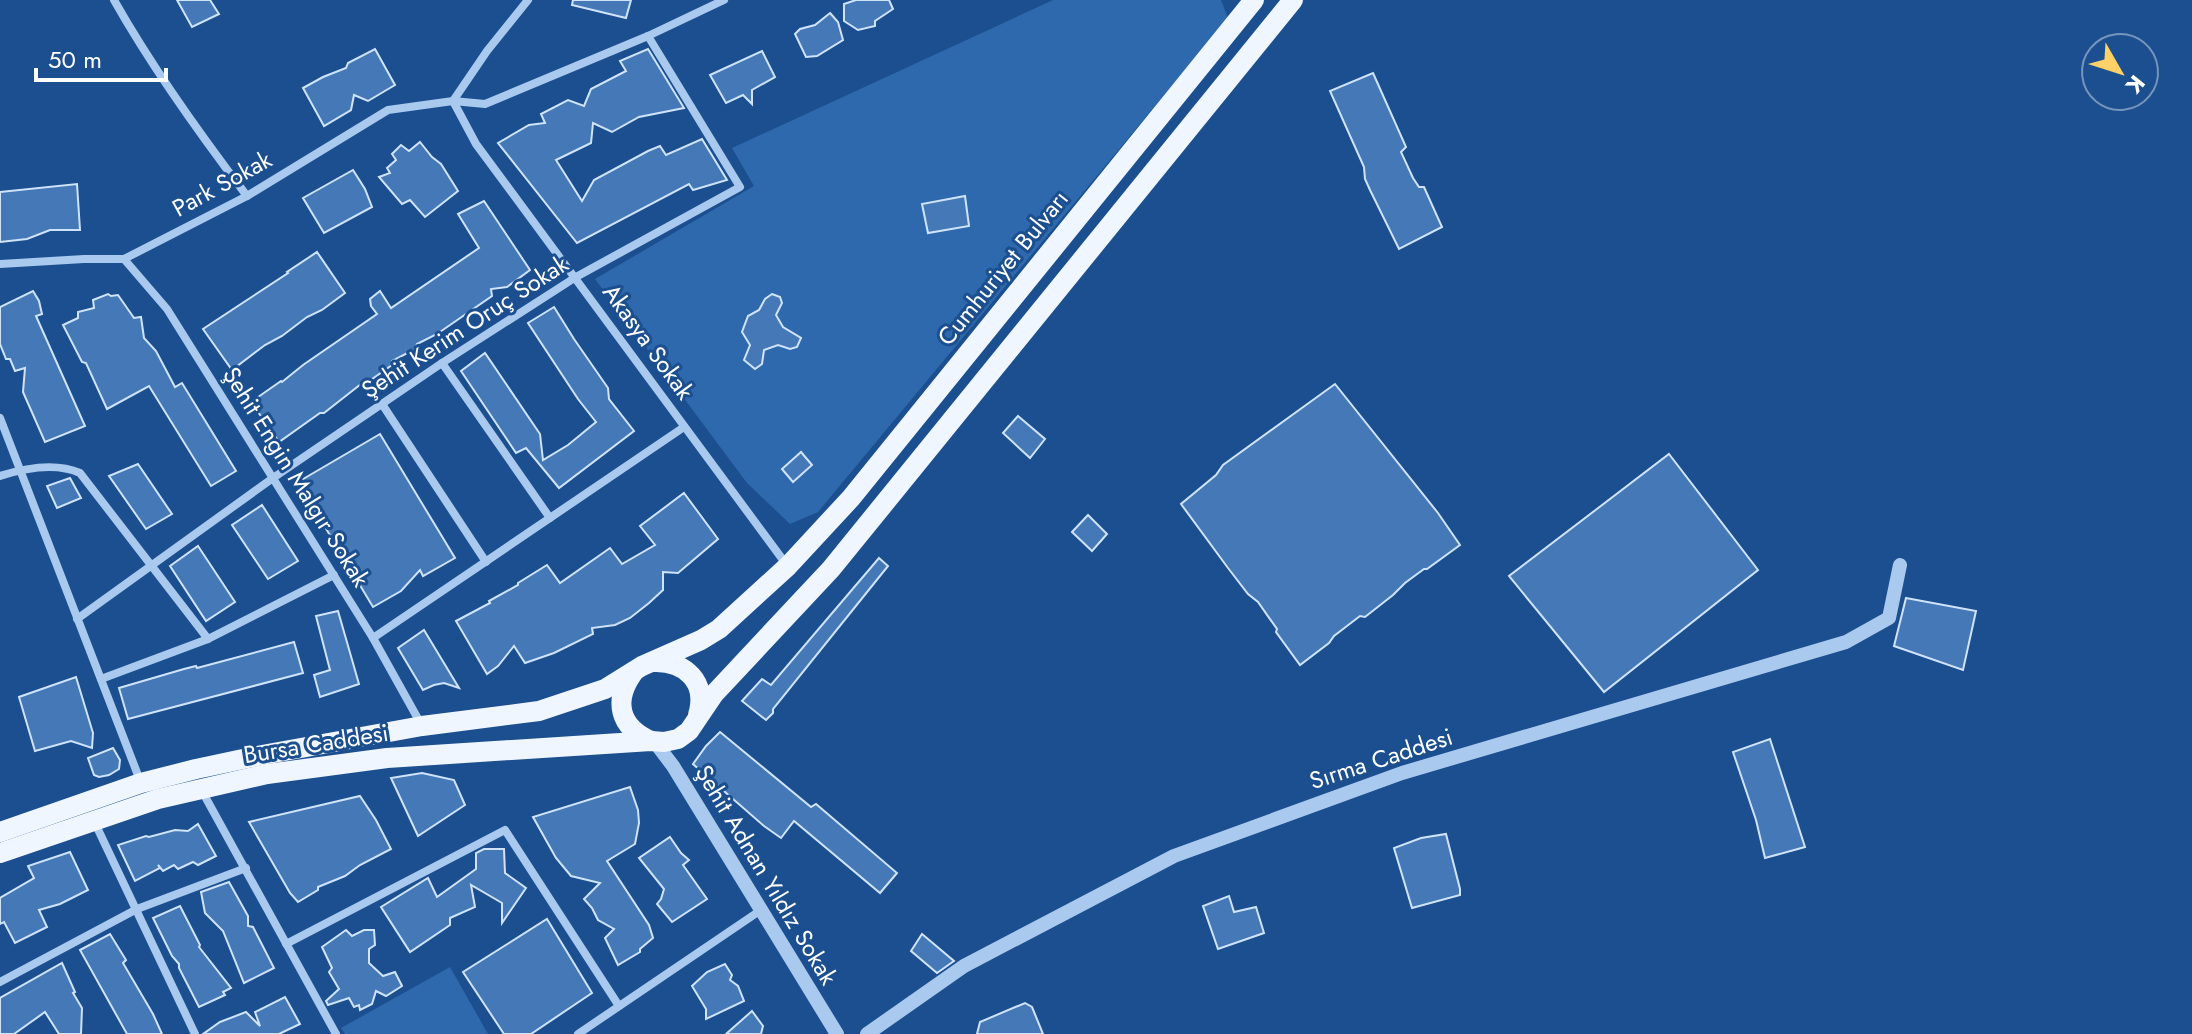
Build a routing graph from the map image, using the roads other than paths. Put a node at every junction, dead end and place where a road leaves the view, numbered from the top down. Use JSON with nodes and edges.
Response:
{"nodes":[{"id":1,"x":114,"y":0,"type":"edge"},
{"id":2,"x":528,"y":0,"type":"edge"},
{"id":3,"x":724,"y":0,"type":"edge"},
{"id":4,"x":1254,"y":0,"type":"edge"},
{"id":5,"x":1293,"y":0,"type":"edge"},
{"id":6,"x":648,"y":36,"type":"junction"},
{"id":7,"x":453,"y":101,"type":"junction"},
{"id":8,"x":247,"y":196,"type":"junction"},
{"id":9,"x":124,"y":259,"type":"junction"},
{"id":10,"x":0,"y":264,"type":"edge"},
{"id":11,"x":576,"y":277,"type":"junction"},
{"id":12,"x":442,"y":363,"type":"junction"},
{"id":13,"x":382,"y":404,"type":"junction"},
{"id":14,"x":0,"y":418,"type":"edge"},
{"id":15,"x":684,"y":427,"type":"junction"},
{"id":16,"x":20,"y":470,"type":"junction"},
{"id":17,"x":0,"y":476,"type":"edge"},
{"id":18,"x":273,"y":478,"type":"junction"},
{"id":19,"x":550,"y":518,"type":"junction"},
{"id":20,"x":486,"y":562,"type":"junction"},
{"id":21,"x":149,"y":565,"type":"junction"},
{"id":22,"x":1900,"y":565,"type":"dead end"},
{"id":23,"x":788,"y":566,"type":"junction"},
{"id":24,"x":334,"y":575,"type":"junction"},
{"id":25,"x":77,"y":619,"type":"junction"},
{"id":26,"x":373,"y":638,"type":"junction"},
{"id":27,"x":208,"y":639,"type":"junction"},
{"id":28,"x":654,"y":662,"type":"junction"},
{"id":29,"x":633,"y":673,"type":"junction"},
{"id":30,"x":101,"y":679,"type":"junction"},
{"id":31,"x":697,"y":719,"type":"junction"},
{"id":32,"x":422,"y":726,"type":"junction"},
{"id":33,"x":652,"y":741,"type":"junction"},
{"id":34,"x":141,"y":783,"type":"junction"},
{"id":35,"x":202,"y":791,"type":"junction"},
{"id":36,"x":94,"y":820,"type":"junction"},
{"id":37,"x":0,"y":832,"type":"edge"},
{"id":38,"x":0,"y":853,"type":"edge"},
{"id":39,"x":246,"y":868,"type":"junction"},
{"id":40,"x":137,"y":909,"type":"junction"},
{"id":41,"x":761,"y":910,"type":"junction"},
{"id":42,"x":286,"y":944,"type":"junction"},
{"id":43,"x":0,"y":982,"type":"edge"},
{"id":44,"x":619,"y":1006,"type":"junction"},
{"id":45,"x":195,"y":1034,"type":"edge"},
{"id":46,"x":336,"y":1034,"type":"edge"},
{"id":47,"x":578,"y":1034,"type":"edge"},
{"id":48,"x":837,"y":1034,"type":"edge"},
{"id":49,"x":867,"y":1034,"type":"edge"}],
"edges":[{"from":1,"to":8,"type":"street"},
{"from":2,"to":7,"type":"street"},
{"from":3,"to":6,"type":"street","name":"Park Sokak"},
{"from":4,"to":23,"type":"main road","name":"Cumhuriyet Bulvarı"},
{"from":5,"to":31,"type":"main road","name":"Bursa Caddesi"},
{"from":6,"to":7,"type":"street","name":"Park Sokak"},
{"from":6,"to":11,"type":"street","name":"Şehit Kerim Oruç Sokak"},
{"from":7,"to":8,"type":"street","name":"Park Sokak"},
{"from":7,"to":11,"type":"street","name":"Akasya Sokak"},
{"from":8,"to":9,"type":"street","name":"Park Sokak"},
{"from":9,"to":10,"type":"street","name":"Park Sokak"},
{"from":9,"to":18,"type":"street","name":"Şehit Engin Malgır Sokak"},
{"from":11,"to":12,"type":"street","name":"Şehit Kerim Oruç Sokak"},
{"from":11,"to":15,"type":"street","name":"Akasya Sokak"},
{"from":12,"to":13,"type":"street","name":"Şehit Kerim Oruç Sokak"},
{"from":12,"to":19,"type":"street"},
{"from":13,"to":18,"type":"street","name":"Şehit Kerim Oruç Sokak"},
{"from":13,"to":20,"type":"street"},
{"from":14,"to":16,"type":"street"},
{"from":15,"to":19,"type":"street"},
{"from":15,"to":23,"type":"street","name":"Akasya Sokak"},
{"from":16,"to":17,"type":"street"},
{"from":16,"to":21,"type":"street"},
{"from":16,"to":25,"type":"street"},
{"from":18,"to":21,"type":"street","name":"Şehit Kerim Oruç Sokak"},
{"from":18,"to":24,"type":"street","name":"Şehit Engin Malgır Sokak"},
{"from":19,"to":20,"type":"street"},
{"from":20,"to":26,"type":"street"},
{"from":21,"to":25,"type":"street","name":"Şehit Kerim Oruç Sokak"},
{"from":21,"to":27,"type":"street"},
{"from":22,"to":49,"type":"street","name":"Sırma Caddesi"},
{"from":23,"to":28,"type":"main road","name":"Bursa Caddesi"},
{"from":24,"to":26,"type":"street","name":"Şehit Engin Malgır Sokak"},
{"from":24,"to":27,"type":"street"},
{"from":25,"to":30,"type":"street"},
{"from":26,"to":32,"type":"street","name":"Şehit Engin Malgır Sokak"},
{"from":27,"to":30,"type":"street"},
{"from":28,"to":29,"type":"main road","name":"Bursa Caddesi"},
{"from":28,"to":31,"type":"main road"},
{"from":29,"to":32,"type":"main road","name":"Bursa Caddesi"},
{"from":29,"to":33,"type":"main road"},
{"from":30,"to":34,"type":"street"},
{"from":31,"to":33,"type":"main road","name":"Bursa Caddesi"},
{"from":32,"to":34,"type":"main road","name":"Bursa Caddesi"},
{"from":33,"to":35,"type":"main road","name":"Bursa Caddesi"},
{"from":33,"to":41,"type":"street","name":"Şehit Adnan Yıldız Sokak"},
{"from":34,"to":37,"type":"main road","name":"Bursa Caddesi"},
{"from":35,"to":36,"type":"main road","name":"Bursa Caddesi"},
{"from":35,"to":39,"type":"street"},
{"from":36,"to":38,"type":"main road","name":"Bursa Caddesi"},
{"from":36,"to":40,"type":"street"},
{"from":39,"to":40,"type":"street"},
{"from":39,"to":42,"type":"street"},
{"from":40,"to":43,"type":"street"},
{"from":40,"to":45,"type":"street"},
{"from":41,"to":44,"type":"street"},
{"from":41,"to":48,"type":"street","name":"Şehit Adnan Yıldız Sokak"},
{"from":42,"to":44,"type":"street"},
{"from":42,"to":46,"type":"street"},
{"from":44,"to":47,"type":"street"}]}
